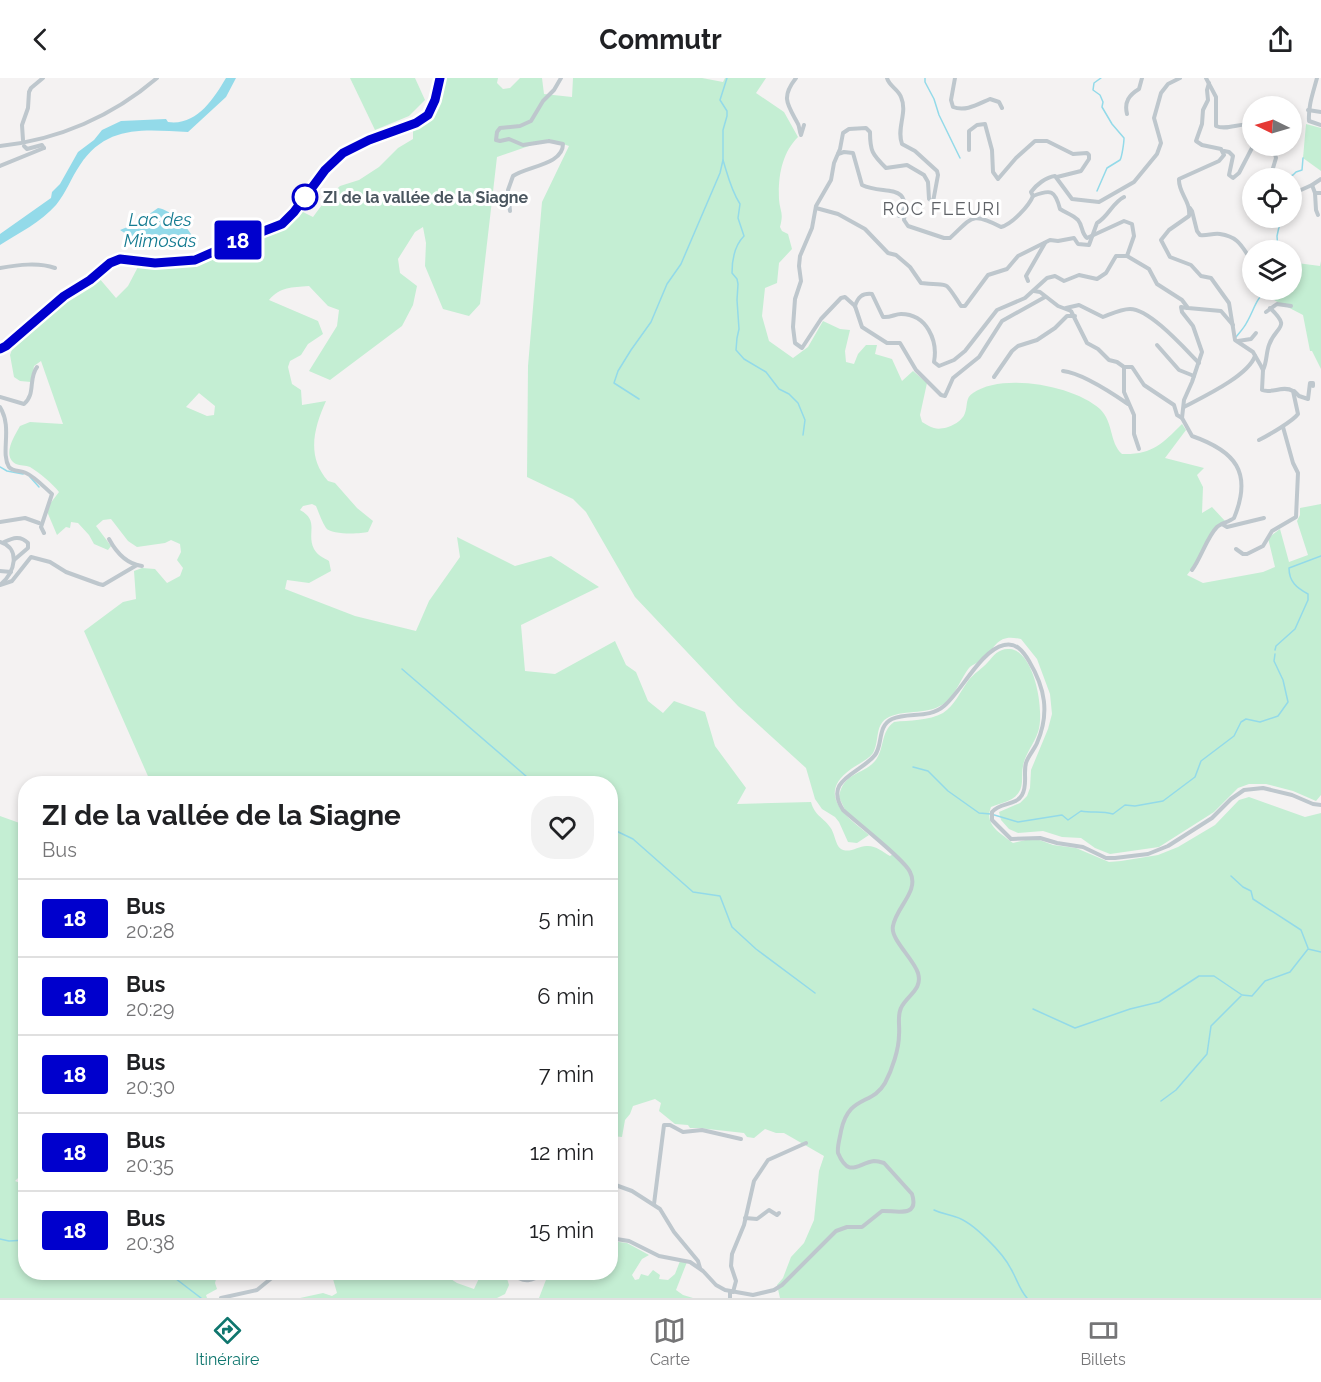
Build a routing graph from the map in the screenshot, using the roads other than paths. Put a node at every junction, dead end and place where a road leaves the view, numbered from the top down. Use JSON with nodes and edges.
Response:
{"nodes":[{"id":1,"x":43,"y":78,"type":"edge"},
{"id":2,"x":157,"y":78,"type":"edge"},
{"id":3,"x":440,"y":78,"type":"edge"},
{"id":4,"x":561,"y":78,"type":"edge"},
{"id":5,"x":796,"y":78,"type":"edge"},
{"id":6,"x":887,"y":78,"type":"edge"},
{"id":7,"x":955,"y":78,"type":"edge"},
{"id":8,"x":1142,"y":78,"type":"edge"},
{"id":9,"x":1180,"y":78,"type":"edge"},
{"id":10,"x":1206,"y":78,"type":"edge"},
{"id":11,"x":1317,"y":78,"type":"edge"},
{"id":12,"x":1209,"y":83,"type":"junction"},
{"id":13,"x":1002,"y":108,"type":"dead end"},
{"id":14,"x":1308,"y":110,"type":"junction"},
{"id":15,"x":1321,"y":112,"type":"edge"},
{"id":16,"x":1127,"y":114,"type":"dead end"},
{"id":17,"x":1242,"y":124,"type":"edge"},
{"id":18,"x":804,"y":125,"type":"dead end"},
{"id":19,"x":1321,"y":125,"type":"edge"},
{"id":20,"x":23,"y":140,"type":"dead end"},
{"id":21,"x":0,"y":146,"type":"edge"},
{"id":22,"x":24,"y":146,"type":"dead end"},
{"id":23,"x":969,"y":150,"type":"dead end"},
{"id":24,"x":1224,"y":151,"type":"junction"},
{"id":25,"x":838,"y":154,"type":"junction"},
{"id":26,"x":1248,"y":156,"type":"edge"},
{"id":27,"x":0,"y":166,"type":"edge"},
{"id":28,"x":1057,"y":177,"type":"junction"},
{"id":29,"x":1321,"y":179,"type":"edge"},
{"id":30,"x":1312,"y":185,"type":"junction"},
{"id":31,"x":1302,"y":190,"type":"edge"},
{"id":32,"x":1315,"y":193,"type":"junction"},
{"id":33,"x":1321,"y":193,"type":"edge"},
{"id":34,"x":1033,"y":196,"type":"junction"},
{"id":35,"x":1124,"y":196,"type":"dead end"},
{"id":36,"x":906,"y":206,"type":"junction"},
{"id":37,"x":816,"y":208,"type":"junction"},
{"id":38,"x":1190,"y":208,"type":"junction"},
{"id":39,"x":510,"y":211,"type":"dead end"},
{"id":40,"x":1318,"y":215,"type":"dead end"},
{"id":41,"x":899,"y":216,"type":"dead end"},
{"id":42,"x":1092,"y":237,"type":"junction"},
{"id":43,"x":1046,"y":243,"type":"junction"},
{"id":44,"x":1242,"y":245,"type":"edge"},
{"id":45,"x":1127,"y":256,"type":"junction"},
{"id":46,"x":0,"y":268,"type":"edge"},
{"id":47,"x":55,"y":268,"type":"dead end"},
{"id":48,"x":1028,"y":281,"type":"dead end"},
{"id":49,"x":1034,"y":291,"type":"junction"},
{"id":50,"x":1045,"y":297,"type":"junction"},
{"id":51,"x":855,"y":306,"type":"junction"},
{"id":52,"x":1291,"y":306,"type":"dead end"},
{"id":53,"x":1064,"y":308,"type":"junction"},
{"id":54,"x":1188,"y":308,"type":"junction"},
{"id":55,"x":1075,"y":316,"type":"junction"},
{"id":56,"x":1234,"y":325,"type":"junction"},
{"id":57,"x":1256,"y":333,"type":"dead end"},
{"id":58,"x":1237,"y":341,"type":"junction"},
{"id":59,"x":1158,"y":345,"type":"dead end"},
{"id":60,"x":0,"y":349,"type":"edge"},
{"id":61,"x":1255,"y":355,"type":"junction"},
{"id":62,"x":1198,"y":363,"type":"junction"},
{"id":63,"x":37,"y":367,"type":"dead end"},
{"id":64,"x":1124,"y":368,"type":"junction"},
{"id":65,"x":1263,"y":370,"type":"junction"},
{"id":66,"x":1063,"y":371,"type":"dead end"},
{"id":67,"x":1194,"y":376,"type":"junction"},
{"id":68,"x":994,"y":377,"type":"dead end"},
{"id":69,"x":1313,"y":386,"type":"dead end"},
{"id":70,"x":1293,"y":391,"type":"junction"},
{"id":71,"x":0,"y":397,"type":"edge"},
{"id":72,"x":1129,"y":404,"type":"junction"},
{"id":73,"x":0,"y":407,"type":"edge"},
{"id":74,"x":1184,"y":408,"type":"junction"},
{"id":75,"x":1182,"y":418,"type":"junction"},
{"id":76,"x":1283,"y":427,"type":"junction"},
{"id":77,"x":1259,"y":440,"type":"dead end"},
{"id":78,"x":1139,"y":448,"type":"dead end"},
{"id":79,"x":1264,"y":518,"type":"dead end"},
{"id":80,"x":0,"y":522,"type":"edge"},
{"id":81,"x":39,"y":523,"type":"dead end"},
{"id":82,"x":1222,"y":524,"type":"junction"},
{"id":83,"x":44,"y":533,"type":"dead end"},
{"id":84,"x":109,"y":539,"type":"dead end"},
{"id":85,"x":2,"y":542,"type":"edge"},
{"id":86,"x":1236,"y":549,"type":"dead end"},
{"id":87,"x":14,"y":560,"type":"junction"},
{"id":88,"x":1192,"y":570,"type":"dead end"},
{"id":89,"x":0,"y":571,"type":"edge"},
{"id":90,"x":11,"y":572,"type":"junction"},
{"id":91,"x":0,"y":585,"type":"edge"},
{"id":92,"x":1321,"y":805,"type":"edge"},
{"id":93,"x":741,"y":1139,"type":"dead end"},
{"id":94,"x":806,"y":1143,"type":"dead end"},
{"id":95,"x":618,"y":1185,"type":"edge"},
{"id":96,"x":654,"y":1204,"type":"junction"},
{"id":97,"x":778,"y":1214,"type":"dead end"},
{"id":98,"x":745,"y":1218,"type":"junction"},
{"id":99,"x":618,"y":1239,"type":"edge"},
{"id":100,"x":700,"y":1268,"type":"junction"},
{"id":101,"x":269,"y":1280,"type":"edge"},
{"id":102,"x":731,"y":1292,"type":"junction"},
{"id":103,"x":221,"y":1298,"type":"edge"},
{"id":104,"x":730,"y":1298,"type":"edge"}],
"edges":[{"from":1,"to":20,"type":"street"},
{"from":2,"to":21,"type":"street"},
{"from":3,"to":60,"type":"main road"},
{"from":4,"to":39,"type":"street"},
{"from":5,"to":18,"type":"street"},
{"from":6,"to":25,"type":"street"},
{"from":7,"to":13,"type":"street"},
{"from":8,"to":16,"type":"street"},
{"from":9,"to":28,"type":"street"},
{"from":10,"to":12,"type":"street"},
{"from":11,"to":14,"type":"street"},
{"from":12,"to":17,"type":"street"},
{"from":12,"to":24,"type":"street"},
{"from":14,"to":15,"type":"street"},
{"from":14,"to":19,"type":"street"},
{"from":22,"to":27,"type":"street"},
{"from":23,"to":28,"type":"street"},
{"from":24,"to":26,"type":"street"},
{"from":24,"to":38,"type":"street"},
{"from":25,"to":36,"type":"street"},
{"from":25,"to":37,"type":"street"},
{"from":28,"to":34,"type":"street"},
{"from":29,"to":30,"type":"street"},
{"from":30,"to":31,"type":"street"},
{"from":30,"to":32,"type":"street"},
{"from":32,"to":33,"type":"street"},
{"from":32,"to":40,"type":"street"},
{"from":34,"to":36,"type":"street"},
{"from":34,"to":42,"type":"street"},
{"from":35,"to":42,"type":"street"},
{"from":36,"to":41,"type":"street"},
{"from":37,"to":43,"type":"street"},
{"from":37,"to":51,"type":"street"},
{"from":38,"to":44,"type":"street"},
{"from":38,"to":56,"type":"street"},
{"from":42,"to":43,"type":"street"},
{"from":42,"to":45,"type":"street"},
{"from":43,"to":48,"type":"street"},
{"from":45,"to":49,"type":"street"},
{"from":45,"to":54,"type":"street"},
{"from":46,"to":47,"type":"street"},
{"from":49,"to":50,"type":"street"},
{"from":49,"to":51,"type":"street"},
{"from":50,"to":51,"type":"street"},
{"from":50,"to":53,"type":"street"},
{"from":52,"to":65,"type":"street"},
{"from":53,"to":55,"type":"street"},
{"from":53,"to":62,"type":"street"},
{"from":54,"to":56,"type":"street"},
{"from":54,"to":62,"type":"street"},
{"from":55,"to":64,"type":"street"},
{"from":55,"to":68,"type":"street"},
{"from":56,"to":58,"type":"street"},
{"from":57,"to":58,"type":"street"},
{"from":58,"to":61,"type":"street"},
{"from":59,"to":67,"type":"street"},
{"from":61,"to":65,"type":"street"},
{"from":61,"to":74,"type":"street"},
{"from":62,"to":67,"type":"street"},
{"from":63,"to":71,"type":"street"},
{"from":64,"to":72,"type":"street"},
{"from":64,"to":75,"type":"street"},
{"from":65,"to":70,"type":"street"},
{"from":66,"to":72,"type":"street"},
{"from":67,"to":74,"type":"street"},
{"from":69,"to":70,"type":"street"},
{"from":70,"to":76,"type":"street"},
{"from":72,"to":78,"type":"street"},
{"from":73,"to":83,"type":"street"},
{"from":74,"to":75,"type":"street"},
{"from":75,"to":82,"type":"street"},
{"from":76,"to":77,"type":"street"},
{"from":76,"to":86,"type":"street"},
{"from":79,"to":82,"type":"street"},
{"from":80,"to":81,"type":"street"},
{"from":82,"to":88,"type":"street"},
{"from":84,"to":91,"type":"street"},
{"from":85,"to":87,"type":"street"},
{"from":85,"to":87,"type":"street"},
{"from":87,"to":90,"type":"street"},
{"from":89,"to":90,"type":"street"},
{"from":90,"to":91,"type":"street"},
{"from":92,"to":102,"type":"street"},
{"from":93,"to":96,"type":"street"},
{"from":94,"to":98,"type":"street"},
{"from":95,"to":96,"type":"street"},
{"from":96,"to":100,"type":"street"},
{"from":97,"to":98,"type":"street"},
{"from":98,"to":102,"type":"street"},
{"from":99,"to":100,"type":"street"},
{"from":100,"to":102,"type":"street"},
{"from":101,"to":103,"type":"street"},
{"from":102,"to":104,"type":"street"}]}
